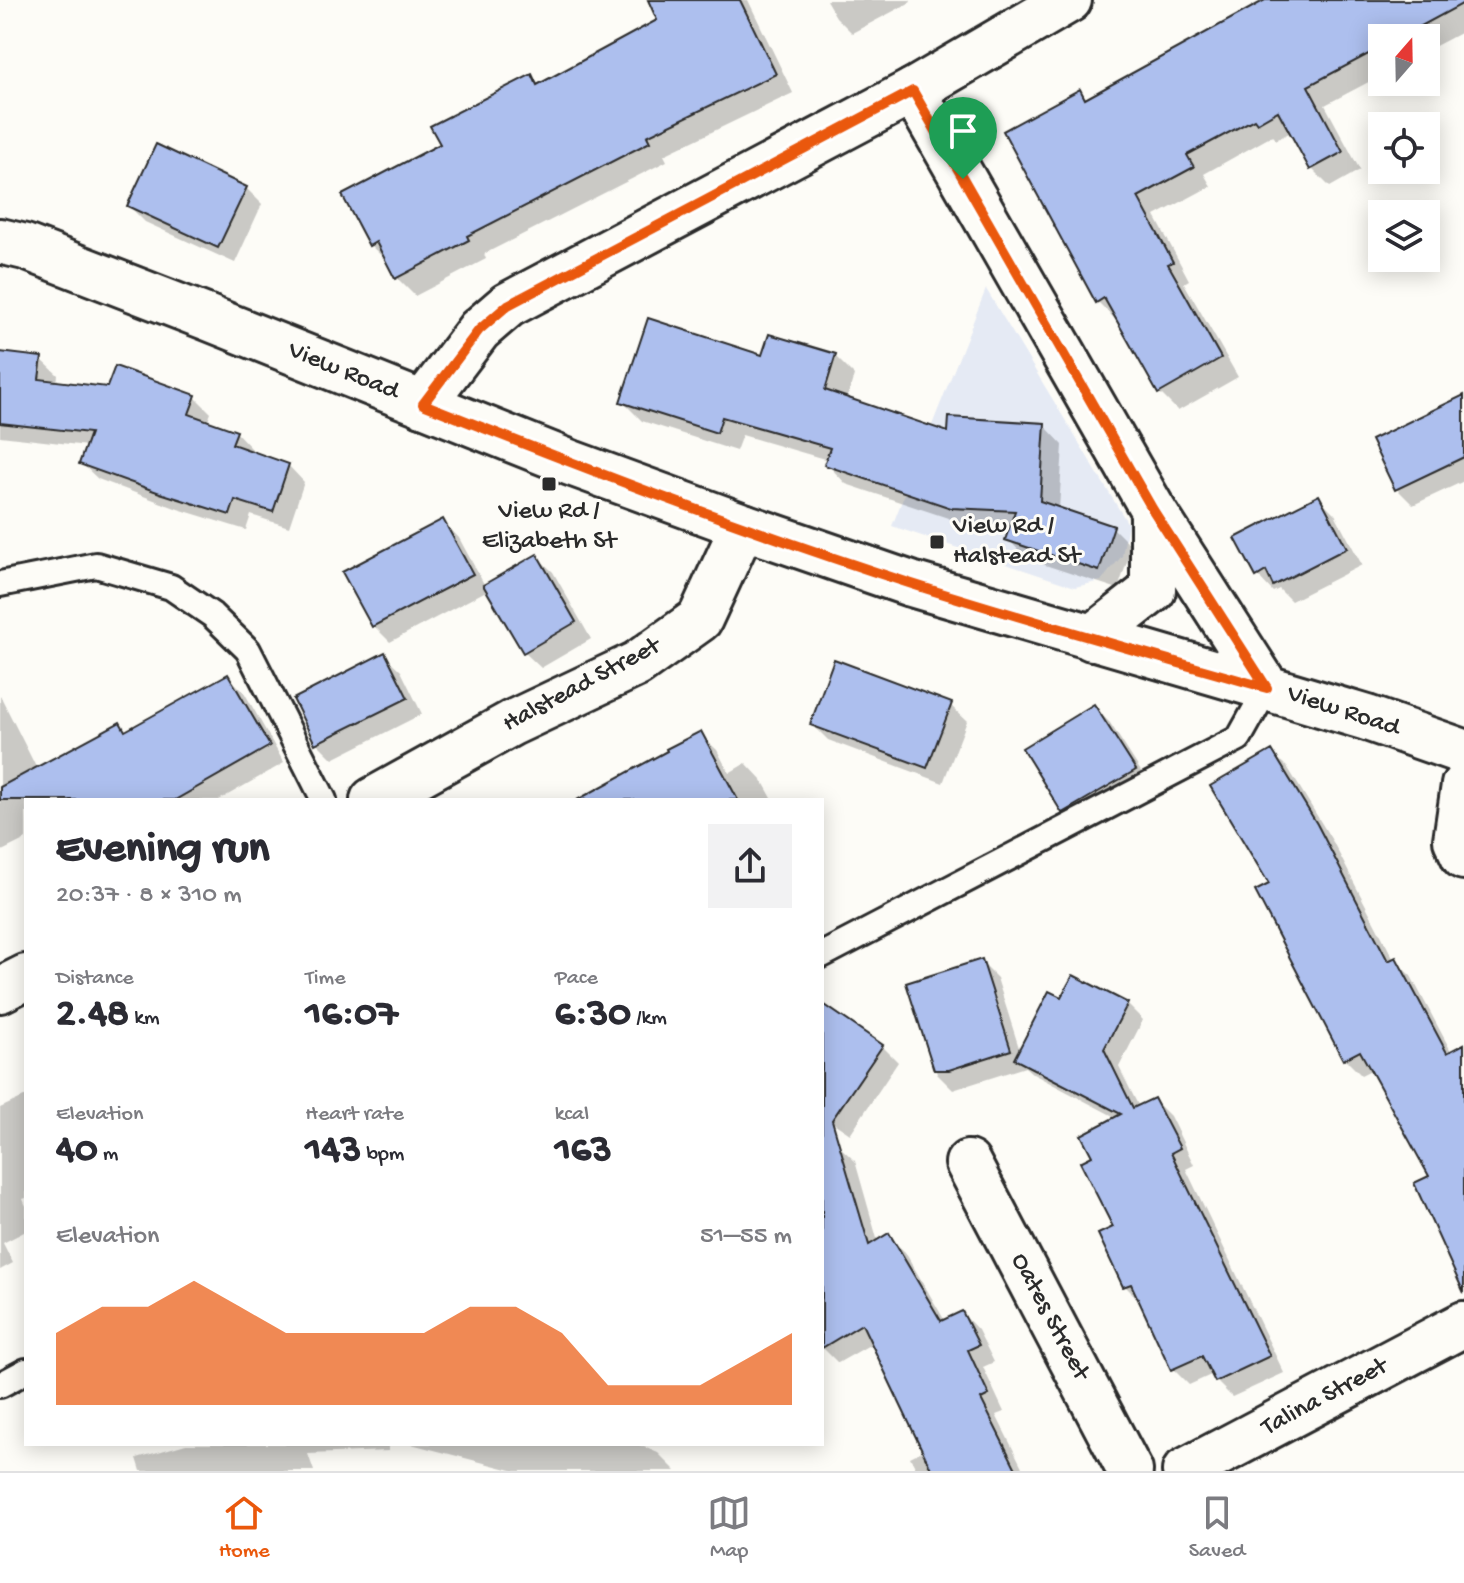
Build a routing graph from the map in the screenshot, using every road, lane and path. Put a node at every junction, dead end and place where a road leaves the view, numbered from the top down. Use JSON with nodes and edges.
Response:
{"nodes":[{"id":1,"x":1069,"y":0,"type":"edge"},
{"id":2,"x":913,"y":91,"type":"junction"},
{"id":3,"x":0,"y":241,"type":"edge"},
{"id":4,"x":423,"y":404,"type":"junction"},
{"id":5,"x":1153,"y":510,"type":"junction"},
{"id":6,"x":743,"y":526,"type":"junction"},
{"id":7,"x":0,"y":584,"type":"edge"},
{"id":8,"x":1092,"y":638,"type":"junction"},
{"id":9,"x":1267,"y":688,"type":"junction"},
{"id":10,"x":1464,"y":752,"type":"edge"},
{"id":11,"x":1464,"y":785,"type":"edge"},
{"id":12,"x":323,"y":798,"type":"edge"},
{"id":13,"x":377,"y":798,"type":"edge"},
{"id":14,"x":1464,"y":857,"type":"edge"},
{"id":15,"x":824,"y":954,"type":"edge"},
{"id":16,"x":24,"y":978,"type":"edge"},
{"id":17,"x":0,"y":990,"type":"edge"},
{"id":18,"x":968,"y":1163,"type":"dead end"},
{"id":19,"x":1464,"y":1324,"type":"edge"},
{"id":20,"x":24,"y":1372,"type":"edge"},
{"id":21,"x":0,"y":1385,"type":"edge"},
{"id":22,"x":1130,"y":1471,"type":"edge"},
{"id":23,"x":1185,"y":1471,"type":"edge"}],
"edges":[{"from":1,"to":2,"type":"street"},
{"from":2,"to":4,"type":"street"},
{"from":2,"to":5,"type":"street"},
{"from":3,"to":4,"type":"street","name":"View Road"},
{"from":4,"to":6,"type":"street","name":"View Road"},
{"from":5,"to":8,"type":"street"},
{"from":5,"to":9,"type":"street"},
{"from":6,"to":8,"type":"street","name":"View Road"},
{"from":6,"to":13,"type":"street","name":"Halstead Street"},
{"from":7,"to":12,"type":"lane"},
{"from":8,"to":9,"type":"street","name":"View Road"},
{"from":9,"to":10,"type":"street","name":"View Road"},
{"from":9,"to":15,"type":"lane"},
{"from":11,"to":14,"type":"street"},
{"from":16,"to":17,"type":"street"},
{"from":18,"to":22,"type":"street","name":"Oates Street"},
{"from":19,"to":23,"type":"street","name":"Talina Street"},
{"from":20,"to":21,"type":"lane"}]}
